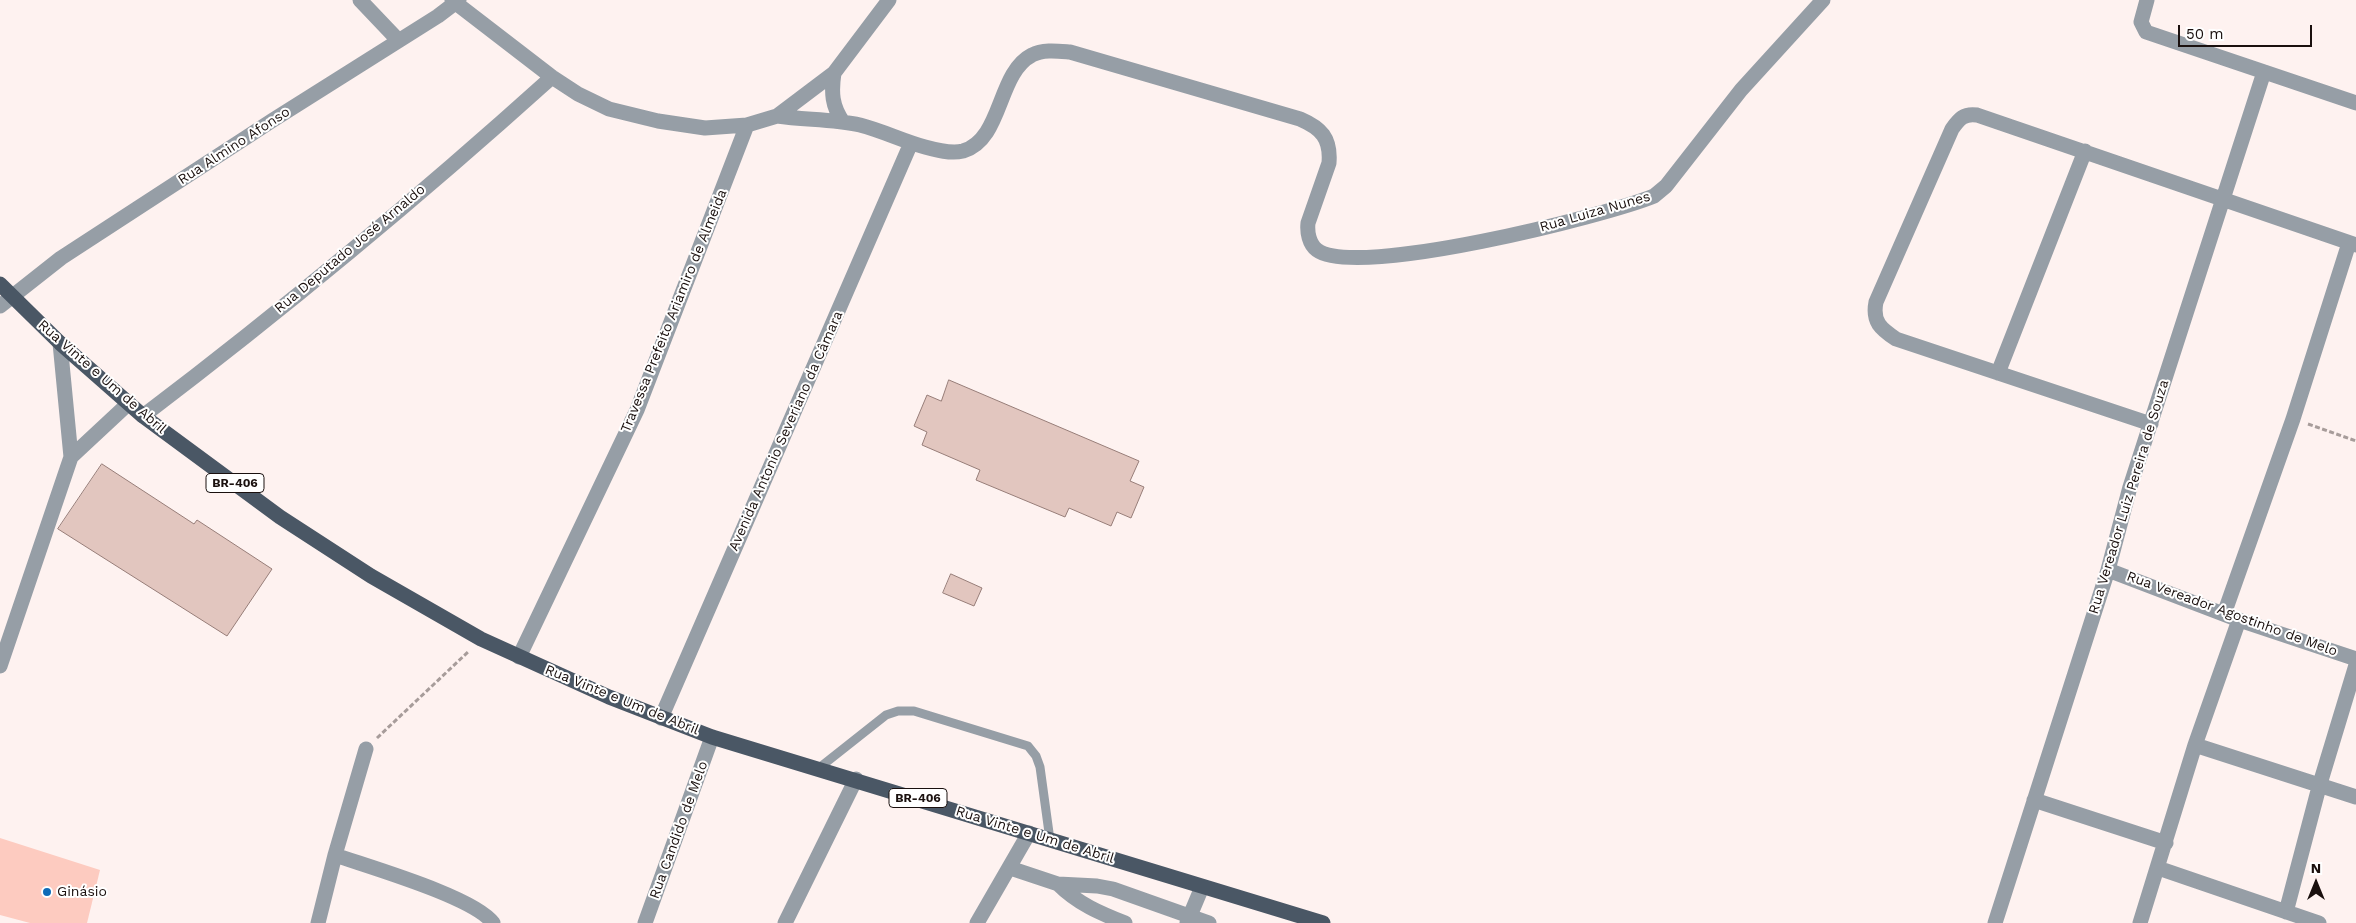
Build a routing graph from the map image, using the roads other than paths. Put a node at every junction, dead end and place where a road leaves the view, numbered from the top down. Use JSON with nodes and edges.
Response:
{"nodes":[{"id":1,"x":360,"y":0,"type":"edge"},
{"id":2,"x":1823,"y":0,"type":"edge"},
{"id":3,"x":2148,"y":0,"type":"edge"},
{"id":4,"x":456,"y":1,"type":"edge"},
{"id":5,"x":886,"y":1,"type":"edge"},
{"id":6,"x":398,"y":40,"type":"junction"},
{"id":7,"x":2264,"y":72,"type":"junction"},
{"id":8,"x":834,"y":73,"type":"junction"},
{"id":9,"x":552,"y":77,"type":"junction"},
{"id":10,"x":2356,"y":103,"type":"edge"},
{"id":11,"x":777,"y":116,"type":"junction"},
{"id":12,"x":843,"y":122,"type":"junction"},
{"id":13,"x":747,"y":125,"type":"junction"},
{"id":14,"x":912,"y":143,"type":"junction"},
{"id":15,"x":2085,"y":150,"type":"junction"},
{"id":16,"x":2224,"y":198,"type":"junction"},
{"id":17,"x":2352,"y":244,"type":"edge"},
{"id":18,"x":0,"y":284,"type":"edge"},
{"id":19,"x":6,"y":301,"type":"edge"},
{"id":20,"x":60,"y":343,"type":"junction"},
{"id":21,"x":1998,"y":373,"type":"junction"},
{"id":22,"x":128,"y":403,"type":"junction"},
{"id":23,"x":143,"y":416,"type":"junction"},
{"id":24,"x":2151,"y":424,"type":"junction"},
{"id":25,"x":71,"y":457,"type":"junction"},
{"id":26,"x":2108,"y":570,"type":"junction"},
{"id":27,"x":2224,"y":614,"type":"junction"},
{"id":28,"x":2239,"y":620,"type":"junction"},
{"id":29,"x":519,"y":657,"type":"junction"},
{"id":30,"x":2356,"y":659,"type":"edge"},
{"id":31,"x":2356,"y":665,"type":"edge"},
{"id":32,"x":0,"y":666,"type":"edge"},
{"id":33,"x":661,"y":718,"type":"junction"},
{"id":34,"x":712,"y":737,"type":"junction"},
{"id":35,"x":2196,"y":745,"type":"junction"},
{"id":36,"x":366,"y":749,"type":"road end"},
{"id":37,"x":819,"y":768,"type":"junction"},
{"id":38,"x":856,"y":779,"type":"junction"},
{"id":39,"x":2319,"y":786,"type":"junction"},
{"id":40,"x":2356,"y":797,"type":"edge"},
{"id":41,"x":2034,"y":800,"type":"junction"},
{"id":42,"x":1030,"y":832,"type":"junction"},
{"id":43,"x":1050,"y":840,"type":"junction"},
{"id":44,"x":2166,"y":843,"type":"junction"},
{"id":45,"x":334,"y":855,"type":"junction"},
{"id":46,"x":1010,"y":868,"type":"junction"},
{"id":47,"x":2158,"y":868,"type":"junction"},
{"id":48,"x":1058,"y":884,"type":"junction"},
{"id":49,"x":1202,"y":886,"type":"junction"},
{"id":50,"x":2286,"y":912,"type":"junction"},
{"id":51,"x":1188,"y":919,"type":"edge"},
{"id":52,"x":318,"y":923,"type":"edge"},
{"id":53,"x":493,"y":923,"type":"edge"},
{"id":54,"x":645,"y":923,"type":"edge"},
{"id":55,"x":785,"y":923,"type":"edge"},
{"id":56,"x":977,"y":923,"type":"edge"},
{"id":57,"x":1125,"y":923,"type":"edge"},
{"id":58,"x":1209,"y":923,"type":"edge"},
{"id":59,"x":1323,"y":923,"type":"edge"},
{"id":60,"x":1995,"y":923,"type":"edge"},
{"id":61,"x":2140,"y":923,"type":"edge"},
{"id":62,"x":2320,"y":923,"type":"edge"}],
"edges":[{"from":1,"to":6,"type":"street"},
{"from":2,"to":14,"type":"street","name":"Rua Luiza Nunes"},
{"from":3,"to":7,"type":"street"},
{"from":4,"to":6,"type":"street","name":"Rua Almino Afonso"},
{"from":4,"to":9,"type":"street"},
{"from":5,"to":8,"type":"street"},
{"from":6,"to":19,"type":"street","name":"Rua Almino Afonso"},
{"from":7,"to":10,"type":"street"},
{"from":7,"to":16,"type":"street","name":"Rua Vereador Luiz Pereira de Souza"},
{"from":8,"to":11,"type":"street"},
{"from":8,"to":12,"type":"street"},
{"from":9,"to":13,"type":"street"},
{"from":9,"to":23,"type":"street","name":"Rua Deputado José Arnaldo"},
{"from":11,"to":12,"type":"street"},
{"from":11,"to":13,"type":"street"},
{"from":12,"to":14,"type":"street"},
{"from":13,"to":29,"type":"street","name":"Travessa Prefeito Ariamiro de Almeida"},
{"from":14,"to":33,"type":"street","name":"Avenida Antonio Severiano da Câmara"},
{"from":15,"to":16,"type":"street"},
{"from":15,"to":21,"type":"street"},
{"from":15,"to":21,"type":"street"},
{"from":16,"to":17,"type":"street"},
{"from":16,"to":24,"type":"street","name":"Rua Vereador Luiz Pereira de Souza"},
{"from":17,"to":27,"type":"street"},
{"from":18,"to":19,"type":"main road","number":"BR-406"},
{"from":19,"to":20,"type":"main road","name":"Rua Vinte e Um de Abril","number":"BR-406"},
{"from":20,"to":22,"type":"main road","name":"Rua Vinte e Um de Abril","number":"BR-406"},
{"from":20,"to":25,"type":"street"},
{"from":21,"to":24,"type":"street"},
{"from":22,"to":23,"type":"main road","name":"Rua Vinte e Um de Abril","number":"BR-406"},
{"from":22,"to":25,"type":"street"},
{"from":23,"to":29,"type":"main road","name":"Rua Vinte e Um de Abril","number":"BR-406"},
{"from":24,"to":26,"type":"street","name":"Rua Vereador Luiz Pereira de Souza"},
{"from":25,"to":32,"type":"street"},
{"from":26,"to":27,"type":"street","name":"Rua Vereador Agostinho de Melo"},
{"from":26,"to":41,"type":"street","name":"Rua Vereador Luiz Pereira de Souza"},
{"from":27,"to":28,"type":"street","name":"Rua Vereador Agostinho de Melo"},
{"from":28,"to":30,"type":"street","name":"Rua Vereador Agostinho de Melo"},
{"from":28,"to":35,"type":"street"},
{"from":29,"to":33,"type":"main road","name":"Rua Vinte e Um de Abril","number":"BR-406"},
{"from":31,"to":39,"type":"street"},
{"from":33,"to":34,"type":"main road","name":"Rua Vinte e Um de Abril","number":"BR-406"},
{"from":34,"to":37,"type":"main road","name":"Rua Vinte e Um de Abril","number":"BR-406"},
{"from":34,"to":54,"type":"street","name":"Rua Candido de Melo"},
{"from":35,"to":39,"type":"street"},
{"from":35,"to":44,"type":"street"},
{"from":36,"to":45,"type":"street"},
{"from":37,"to":38,"type":"main road","name":"Rua Vinte e Um de Abril","number":"BR-406"},
{"from":37,"to":43,"type":"lane"},
{"from":38,"to":42,"type":"main road","name":"Rua Vinte e Um de Abril","number":"BR-406"},
{"from":38,"to":55,"type":"street"},
{"from":39,"to":40,"type":"street"},
{"from":39,"to":50,"type":"street"},
{"from":41,"to":44,"type":"street"},
{"from":41,"to":60,"type":"street","name":"Rua Vereador Luiz Pereira de Souza"},
{"from":42,"to":43,"type":"main road","name":"Rua Vinte e Um de Abril","number":"BR-406"},
{"from":42,"to":46,"type":"street"},
{"from":43,"to":49,"type":"main road","name":"Rua Vinte e Um de Abril","number":"BR-406"},
{"from":44,"to":47,"type":"street"},
{"from":45,"to":52,"type":"street"},
{"from":45,"to":53,"type":"street"},
{"from":46,"to":48,"type":"street"},
{"from":46,"to":56,"type":"street"},
{"from":47,"to":50,"type":"street"},
{"from":47,"to":61,"type":"street"},
{"from":48,"to":51,"type":"street"},
{"from":48,"to":57,"type":"street"},
{"from":49,"to":51,"type":"street"},
{"from":49,"to":59,"type":"main road","name":"Rua Vinte e Um de Abril","number":"BR-406"},
{"from":50,"to":62,"type":"street"},
{"from":51,"to":58,"type":"street"}]}
